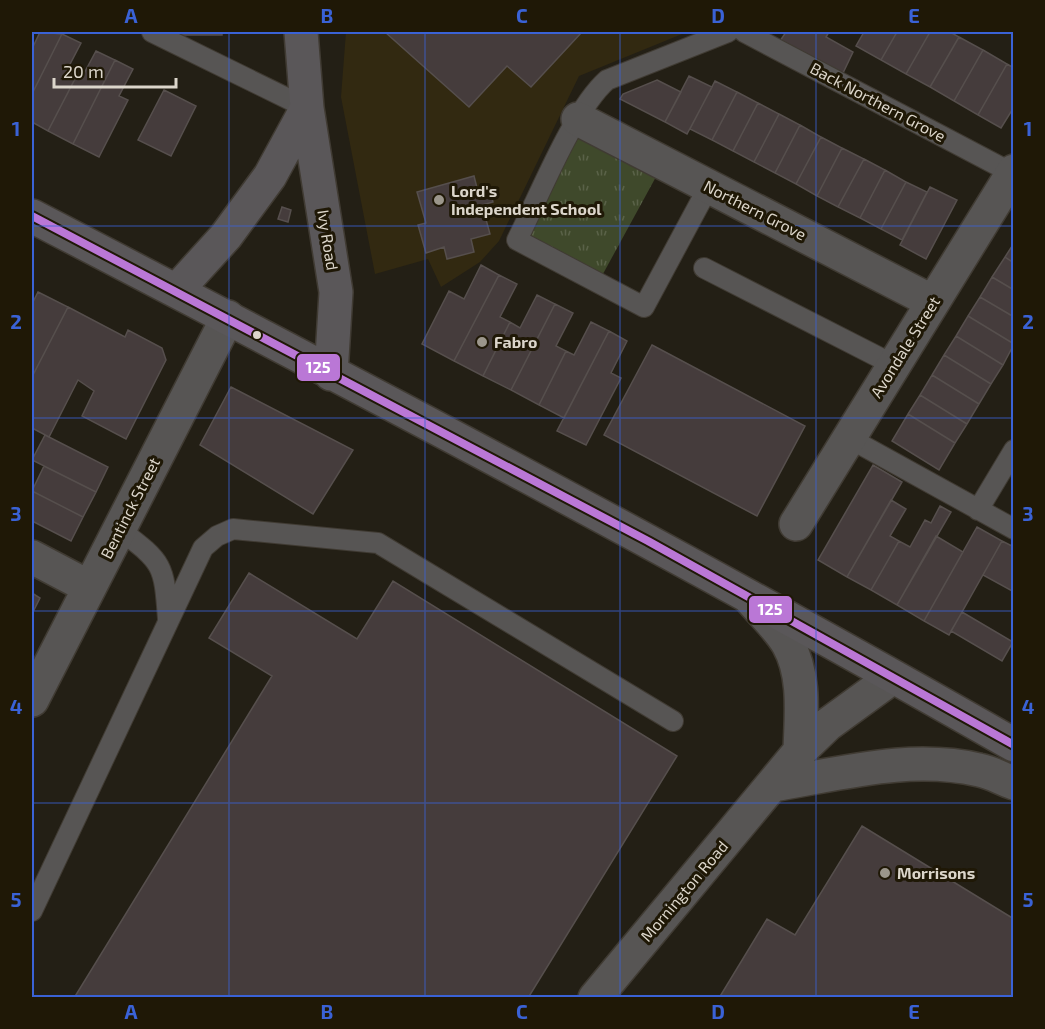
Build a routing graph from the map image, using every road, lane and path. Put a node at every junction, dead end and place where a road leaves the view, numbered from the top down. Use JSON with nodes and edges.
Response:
{"nodes":[{"id":1,"x":152,"y":32,"type":"edge"},
{"id":2,"x":301,"y":32,"type":"edge"},
{"id":3,"x":728,"y":32,"type":"edge"},
{"id":4,"x":744,"y":32,"type":"edge"},
{"id":5,"x":307,"y":108,"type":"junction"},
{"id":6,"x":578,"y":119,"type":"junction"},
{"id":7,"x":1013,"y":172,"type":"edge"},
{"id":8,"x":709,"y":186,"type":"junction"},
{"id":9,"x":32,"y":216,"type":"edge"},
{"id":10,"x":704,"y":268,"type":"dead end"},
{"id":11,"x":177,"y":290,"type":"junction"},
{"id":12,"x":933,"y":302,"type":"junction"},
{"id":13,"x":228,"y":317,"type":"junction"},
{"id":14,"x":894,"y":365,"type":"junction"},
{"id":15,"x":331,"y":374,"type":"junction"},
{"id":16,"x":849,"y":438,"type":"junction"},
{"id":17,"x":1014,"y":450,"type":"edge"},
{"id":18,"x":978,"y":510,"type":"junction"},
{"id":19,"x":796,"y":524,"type":"dead end"},
{"id":20,"x":119,"y":529,"type":"junction"},
{"id":21,"x":1014,"y":529,"type":"edge"},
{"id":22,"x":32,"y":557,"type":"edge"},
{"id":23,"x":89,"y":587,"type":"junction"},
{"id":24,"x":747,"y":596,"type":"junction"},
{"id":25,"x":168,"y":621,"type":"junction"},
{"id":26,"x":893,"y":677,"type":"junction"},
{"id":27,"x":32,"y":700,"type":"edge"},
{"id":28,"x":673,"y":722,"type":"dead end"},
{"id":29,"x":1010,"y":736,"type":"edge"},
{"id":30,"x":800,"y":751,"type":"junction"},
{"id":31,"x":1014,"y":783,"type":"edge"},
{"id":32,"x":772,"y":785,"type":"junction"},
{"id":33,"x":32,"y":911,"type":"edge"},
{"id":34,"x":595,"y":998,"type":"edge"}],
"edges":[{"from":1,"to":5,"type":"lane"},
{"from":2,"to":5,"type":"main road","name":"Ivy Road"},
{"from":3,"to":6,"type":"lane"},
{"from":4,"to":7,"type":"lane","name":"Back Northern Grove"},
{"from":5,"to":11,"type":"main road"},
{"from":5,"to":15,"type":"main road","name":"Ivy Road"},
{"from":6,"to":8,"type":"street","name":"Northern Grove"},
{"from":6,"to":8,"type":"lane"},
{"from":7,"to":12,"type":"street","name":"Avondale Street"},
{"from":8,"to":12,"type":"street","name":"Northern Grove"},
{"from":9,"to":11,"type":"main road"},
{"from":10,"to":14,"type":"lane"},
{"from":11,"to":13,"type":"main road"},
{"from":12,"to":14,"type":"street","name":"Avondale Street"},
{"from":13,"to":15,"type":"main road"},
{"from":13,"to":20,"type":"street","name":"Bentinck Street"},
{"from":14,"to":16,"type":"street","name":"Avondale Street"},
{"from":15,"to":24,"type":"main road"},
{"from":16,"to":18,"type":"lane"},
{"from":16,"to":19,"type":"street","name":"Avondale Street"},
{"from":17,"to":18,"type":"lane"},
{"from":18,"to":21,"type":"lane"},
{"from":20,"to":23,"type":"street","name":"Bentinck Street"},
{"from":20,"to":25,"type":"lane"},
{"from":22,"to":23,"type":"street"},
{"from":23,"to":27,"type":"street","name":"Bentinck Street"},
{"from":24,"to":26,"type":"main road"},
{"from":24,"to":30,"type":"street"},
{"from":25,"to":28,"type":"lane"},
{"from":25,"to":33,"type":"lane"},
{"from":26,"to":29,"type":"main road"},
{"from":26,"to":30,"type":"street","name":"Mornington Road"},
{"from":30,"to":32,"type":"street","name":"Mornington Road"},
{"from":31,"to":32,"type":"street"},
{"from":32,"to":34,"type":"street","name":"Mornington Road"}]}
